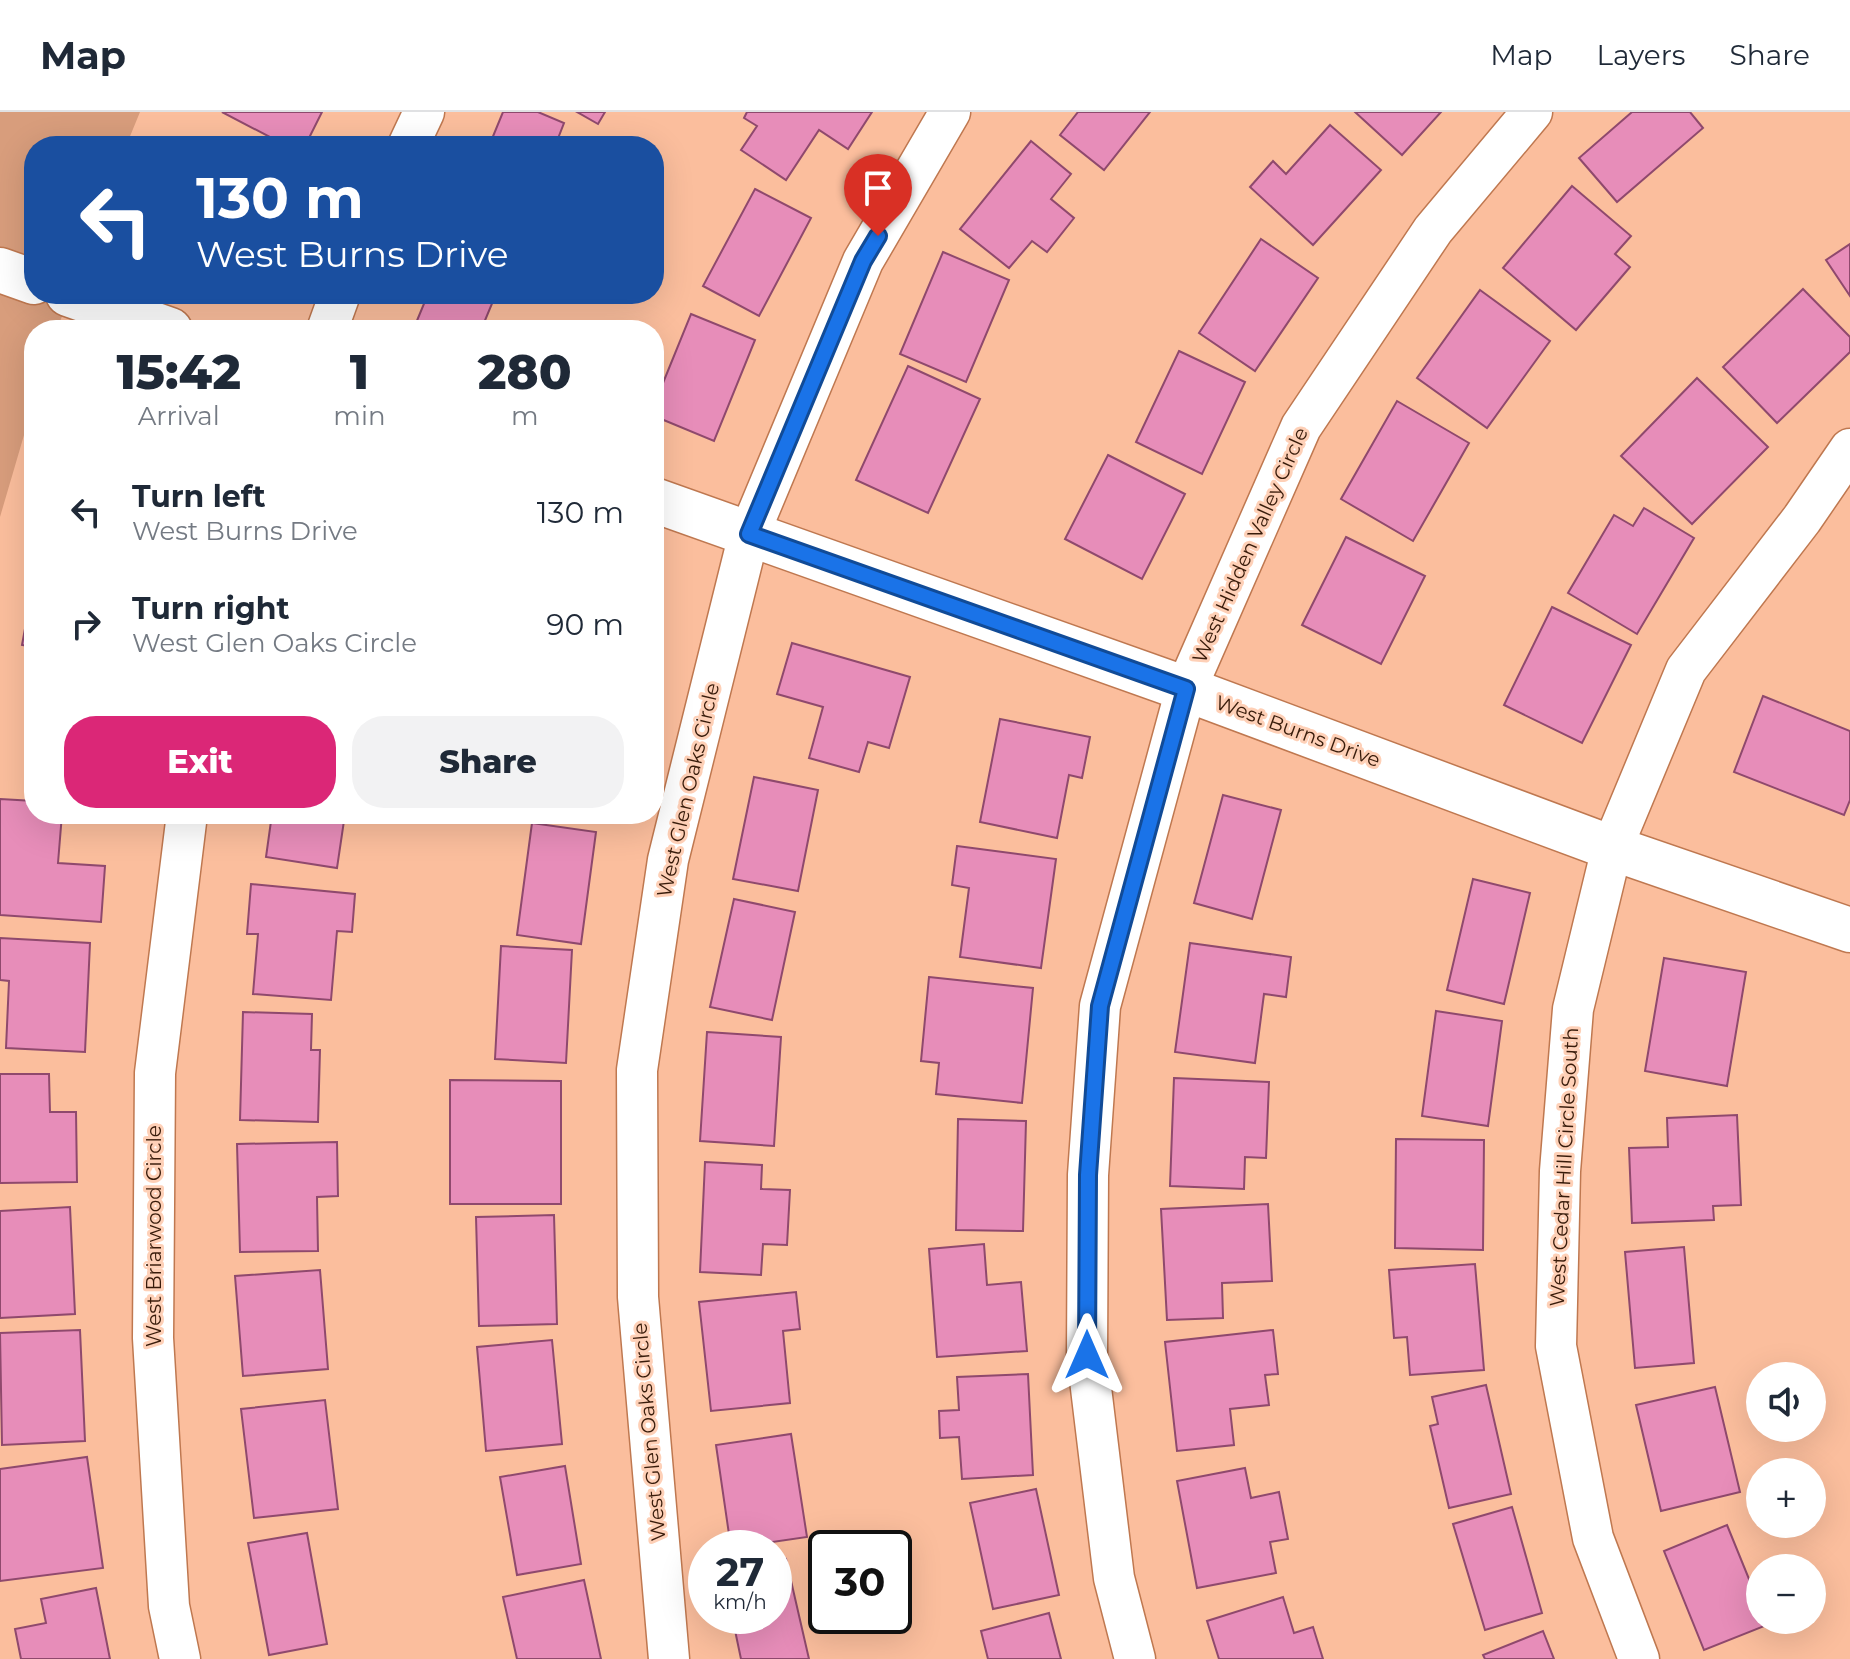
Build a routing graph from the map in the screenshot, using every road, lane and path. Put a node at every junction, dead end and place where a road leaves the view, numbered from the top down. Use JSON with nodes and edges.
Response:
{"nodes":[{"id":1,"x":424,"y":112,"type":"edge"},
{"id":2,"x":950,"y":112,"type":"edge"},
{"id":3,"x":1532,"y":112,"type":"edge"},
{"id":4,"x":413,"y":136,"type":"edge"},
{"id":5,"x":0,"y":270,"type":"edge"},
{"id":6,"x":24,"y":278,"type":"edge"},
{"id":7,"x":96,"y":304,"type":"edge"},
{"id":8,"x":142,"y":320,"type":"edge"},
{"id":9,"x":1850,"y":449,"type":"edge"},
{"id":10,"x":664,"y":504,"type":"edge"},
{"id":11,"x":749,"y":534,"type":"junction"},
{"id":12,"x":1186,"y":689,"type":"junction"},
{"id":13,"x":186,"y":824,"type":"edge"},
{"id":14,"x":1612,"y":848,"type":"junction"},
{"id":15,"x":1850,"y":930,"type":"edge"},
{"id":16,"x":180,"y":1659,"type":"edge"},
{"id":17,"x":669,"y":1659,"type":"edge"},
{"id":18,"x":1135,"y":1659,"type":"edge"},
{"id":19,"x":1639,"y":1659,"type":"edge"}],
"edges":[{"from":1,"to":4,"type":"street"},
{"from":2,"to":11,"type":"street","name":"West Glen Oaks Circle"},
{"from":3,"to":12,"type":"street","name":"West Hidden Valley Circle"},
{"from":5,"to":6,"type":"street"},
{"from":7,"to":8,"type":"street"},
{"from":9,"to":14,"type":"street","name":"West Cedar Hill Circle South"},
{"from":10,"to":11,"type":"street","name":"West Burns Drive"},
{"from":11,"to":12,"type":"street","name":"West Burns Drive"},
{"from":11,"to":17,"type":"street","name":"West Glen Oaks Circle"},
{"from":12,"to":14,"type":"street","name":"West Burns Drive"},
{"from":12,"to":18,"type":"street","name":"West Hidden Valley Circle"},
{"from":13,"to":16,"type":"street","name":"West Briarwood Circle"},
{"from":14,"to":15,"type":"street","name":"West Burns Drive"},
{"from":14,"to":19,"type":"street","name":"West Cedar Hill Circle South"}]}
